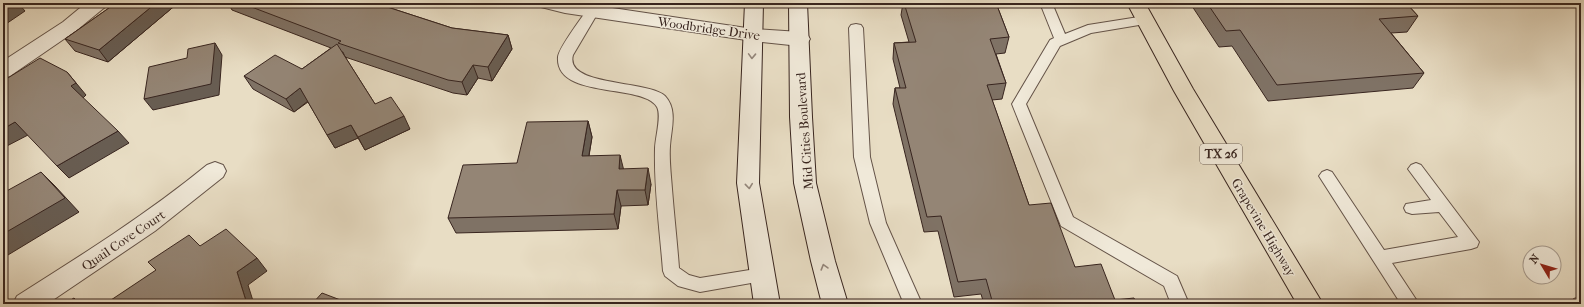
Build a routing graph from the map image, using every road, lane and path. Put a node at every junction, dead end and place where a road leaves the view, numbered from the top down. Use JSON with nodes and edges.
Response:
{"nodes":[{"id":1,"x":98,"y":3,"type":"edge"},
{"id":2,"x":548,"y":3,"type":"edge"},
{"id":3,"x":754,"y":3,"type":"edge"},
{"id":4,"x":798,"y":3,"type":"edge"},
{"id":5,"x":1046,"y":3,"type":"edge"},
{"id":6,"x":593,"y":11,"type":"junction"},
{"id":7,"x":1140,"y":12,"type":"edge"},
{"id":8,"x":856,"y":28,"type":"dead end"},
{"id":9,"x":753,"y":35,"type":"junction"},
{"id":10,"x":800,"y":39,"type":"junction"},
{"id":11,"x":1061,"y":40,"type":"junction"},
{"id":12,"x":3,"y":71,"type":"edge"},
{"id":13,"x":1416,"y":170,"type":"dead end"},
{"id":14,"x":215,"y":171,"type":"dead end"},
{"id":15,"x":1327,"y":176,"type":"dead end"},
{"id":16,"x":1444,"y":205,"type":"junction"},
{"id":17,"x":1412,"y":208,"type":"dead end"},
{"id":18,"x":1379,"y":258,"type":"junction"},
{"id":19,"x":762,"y":275,"type":"junction"},
{"id":20,"x":26,"y":304,"type":"edge"},
{"id":21,"x":767,"y":304,"type":"edge"},
{"id":22,"x":835,"y":304,"type":"edge"},
{"id":23,"x":913,"y":304,"type":"edge"},
{"id":24,"x":1180,"y":304,"type":"edge"},
{"id":25,"x":1310,"y":304,"type":"edge"},
{"id":26,"x":1410,"y":304,"type":"edge"}],
"edges":[{"from":1,"to":12,"type":"main road"},
{"from":2,"to":6,"type":"main road","name":"Woodbridge Drive"},
{"from":3,"to":9,"type":"main road"},
{"from":4,"to":10,"type":"main road","name":"Mid Cities Boulevard"},
{"from":5,"to":11,"type":"lane"},
{"from":6,"to":9,"type":"main road","name":"Woodbridge Drive"},
{"from":6,"to":19,"type":"lane"},
{"from":7,"to":11,"type":"lane"},
{"from":7,"to":25,"type":"main road","name":"Grapevine Highway","number":"TX 26"},
{"from":8,"to":23,"type":"lane"},
{"from":9,"to":10,"type":"main road","name":"Woodbridge Drive"},
{"from":9,"to":19,"type":"main road","one_way":true},
{"from":22,"to":10,"type":"main road","name":"Mid Cities Boulevard","one_way":true},
{"from":11,"to":24,"type":"lane"},
{"from":13,"to":16,"type":"lane"},
{"from":14,"to":20,"type":"main road","name":"Quail Cove Court"},
{"from":15,"to":18,"type":"lane"},
{"from":16,"to":17,"type":"lane"},
{"from":16,"to":18,"type":"lane"},
{"from":18,"to":26,"type":"lane"},
{"from":19,"to":21,"type":"main road"}]}
